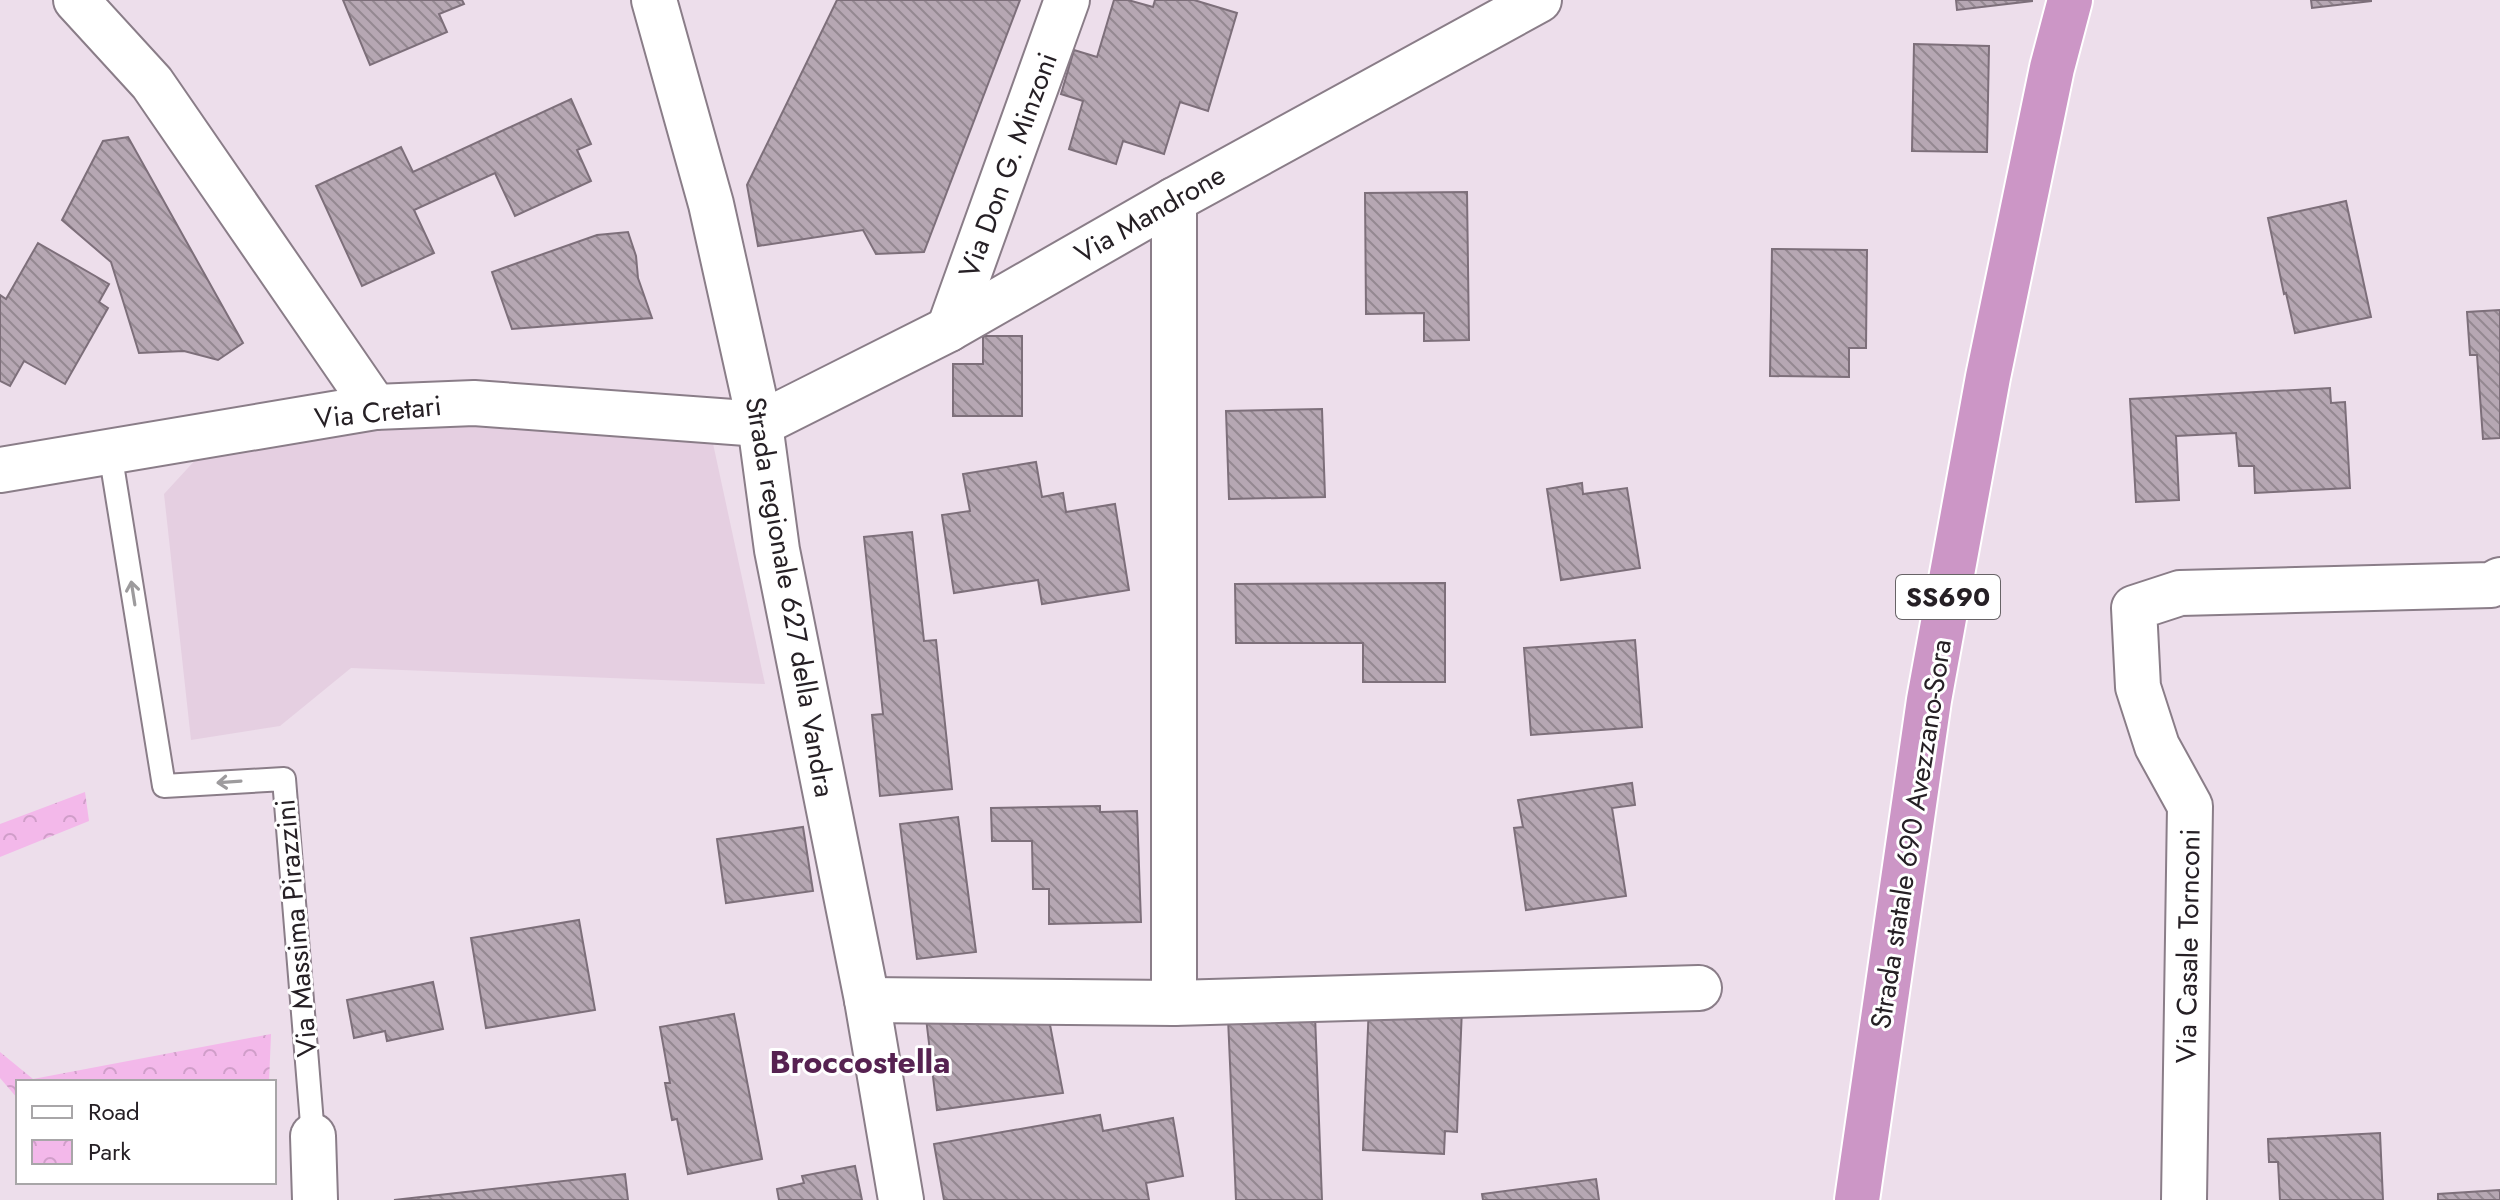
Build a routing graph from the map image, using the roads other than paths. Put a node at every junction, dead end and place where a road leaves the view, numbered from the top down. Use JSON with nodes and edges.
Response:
{"nodes":[{"id":1,"x":76,"y":0,"type":"edge"},
{"id":2,"x":654,"y":0,"type":"edge"},
{"id":3,"x":1067,"y":0,"type":"edge"},
{"id":4,"x":1539,"y":0,"type":"edge"},
{"id":5,"x":2070,"y":0,"type":"edge"},
{"id":6,"x":1174,"y":200,"type":"junction"},
{"id":7,"x":949,"y":329,"type":"junction"},
{"id":8,"x":375,"y":407,"type":"junction"},
{"id":9,"x":760,"y":424,"type":"junction"},
{"id":10,"x":110,"y":452,"type":"junction"},
{"id":11,"x":0,"y":470,"type":"edge"},
{"id":12,"x":2500,"y":580,"type":"edge"},
{"id":13,"x":1699,"y":988,"type":"dead end"},
{"id":14,"x":867,"y":1000,"type":"junction"},
{"id":15,"x":1174,"y":1003,"type":"junction"},
{"id":16,"x":313,"y":1136,"type":"joint"},
{"id":17,"x":315,"y":1200,"type":"edge"},
{"id":18,"x":901,"y":1200,"type":"edge"},
{"id":19,"x":1857,"y":1200,"type":"edge"},
{"id":20,"x":2184,"y":1200,"type":"edge"}],
"edges":[{"from":1,"to":8,"type":"street"},
{"from":2,"to":9,"type":"street","name":"Strada regionale 627 della Vandra"},
{"from":3,"to":7,"type":"street","name":"Via Don G. Minzoni"},
{"from":4,"to":6,"type":"street","name":"Via Mandrone"},
{"from":5,"to":19,"type":"highway","name":"Strada statale 690 Avezzano-Sora","number":"SS690"},
{"from":6,"to":7,"type":"street","name":"Via Mandrone"},
{"from":6,"to":15,"type":"street"},
{"from":7,"to":9,"type":"street","name":"Via Mandrone"},
{"from":8,"to":9,"type":"street","name":"Via Cretari"},
{"from":8,"to":10,"type":"street","name":"Via Cretari"},
{"from":9,"to":14,"type":"street","name":"Strada regionale 627 della Vandra"},
{"from":10,"to":11,"type":"street","name":"Via Cretari"},
{"from":16,"to":10,"type":"lane","name":"Via Massima Pirazzini","one_way":true},
{"from":12,"to":20,"type":"street","name":"Via Casale Tornconi"},
{"from":13,"to":15,"type":"street"},
{"from":14,"to":15,"type":"street"},
{"from":14,"to":18,"type":"street","name":"Strada regionale 627 della Vandra"},
{"from":16,"to":17,"type":"street","name":"Via Massima Pirazzini"}]}
